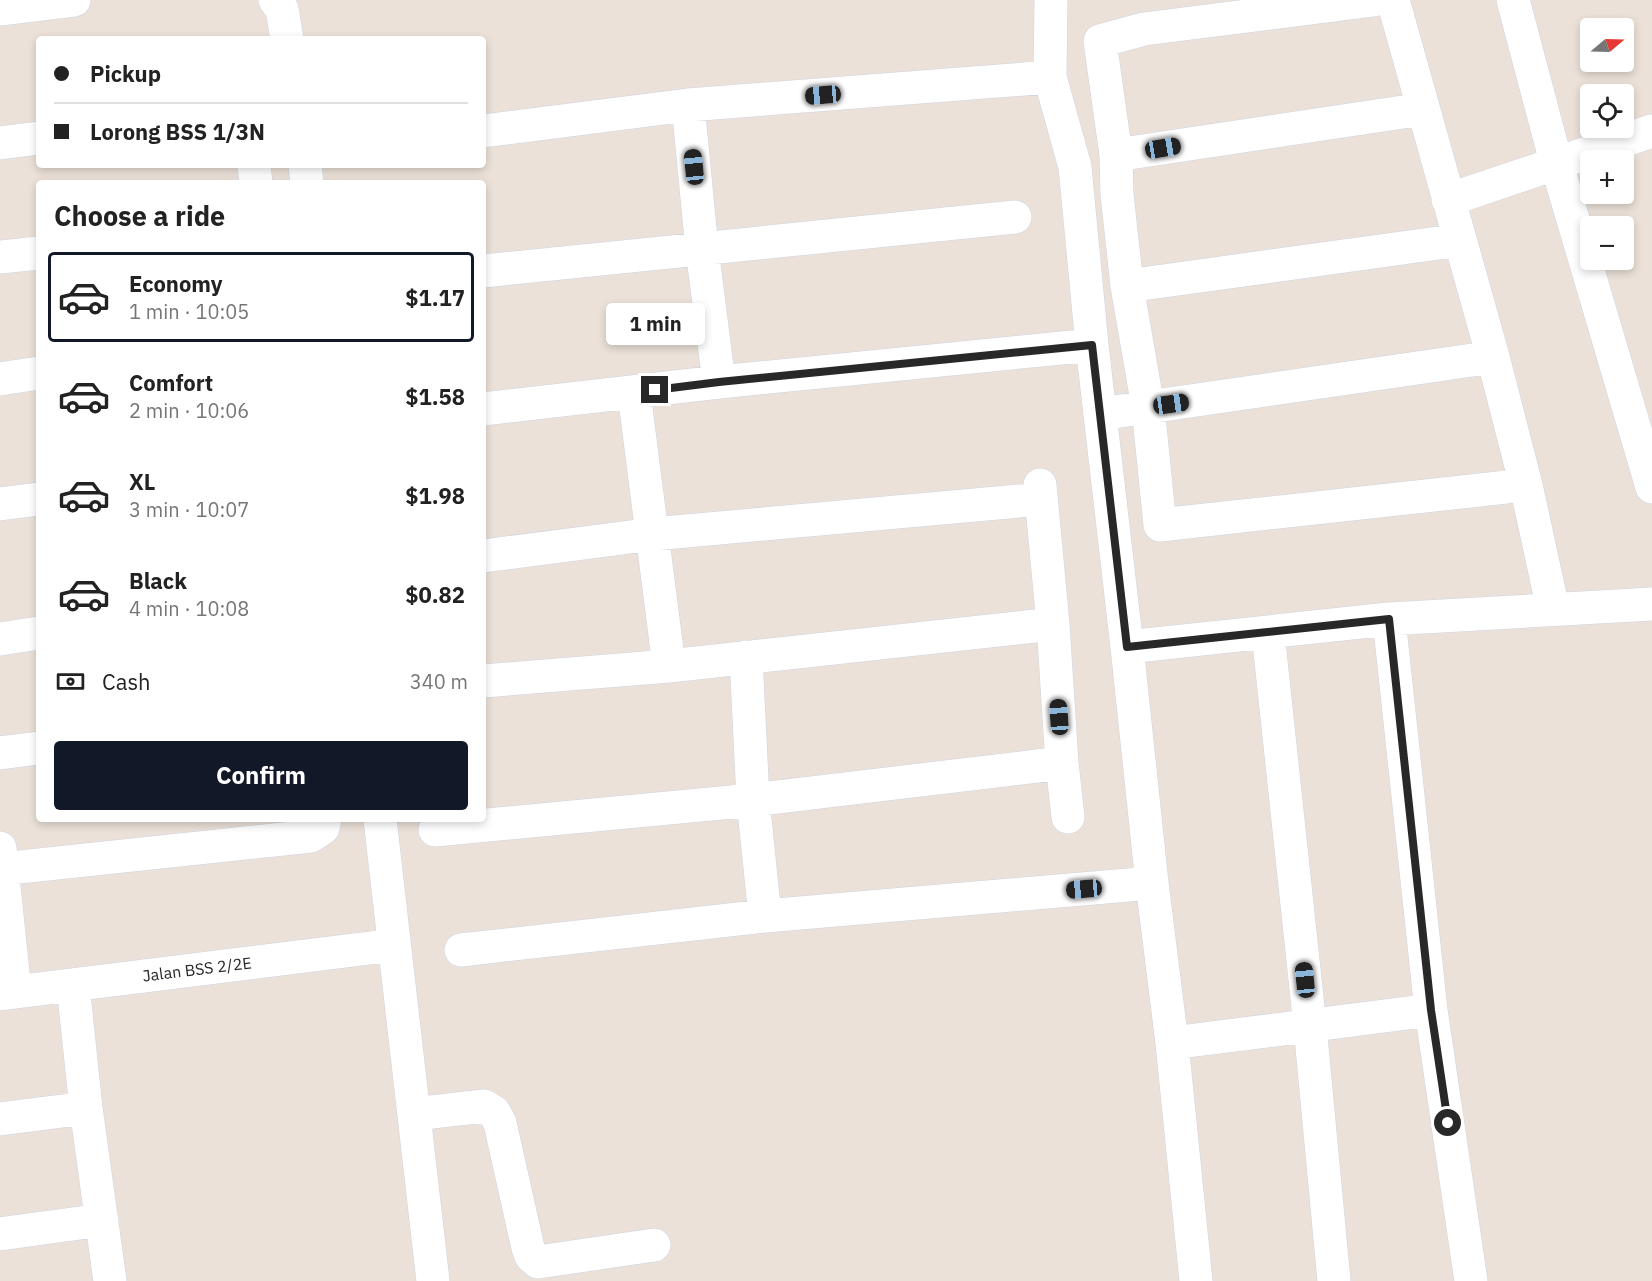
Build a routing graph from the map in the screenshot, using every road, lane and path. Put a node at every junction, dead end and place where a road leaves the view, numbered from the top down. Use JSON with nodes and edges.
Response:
{"nodes":[{"id":1,"x":74,"y":0,"type":"edge"},
{"id":2,"x":275,"y":0,"type":"edge"},
{"id":3,"x":1051,"y":0,"type":"edge"},
{"id":4,"x":1374,"y":0,"type":"edge"},
{"id":5,"x":1393,"y":0,"type":"edge"},
{"id":6,"x":1513,"y":0,"type":"edge"},
{"id":7,"x":0,"y":9,"type":"edge"},
{"id":8,"x":286,"y":36,"type":"edge"},
{"id":9,"x":1050,"y":77,"type":"junction"},
{"id":10,"x":688,"y":105,"type":"junction"},
{"id":11,"x":1423,"y":109,"type":"junction"},
{"id":12,"x":1652,"y":130,"type":"edge"},
{"id":13,"x":486,"y":131,"type":"edge"},
{"id":14,"x":36,"y":138,"type":"edge"},
{"id":15,"x":0,"y":143,"type":"edge"},
{"id":16,"x":1116,"y":155,"type":"junction"},
{"id":17,"x":1556,"y":162,"type":"junction"},
{"id":18,"x":1448,"y":200,"type":"junction"},
{"id":19,"x":1015,"y":217,"type":"dead end"},
{"id":20,"x":1460,"y":240,"type":"junction"},
{"id":21,"x":702,"y":249,"type":"junction"},
{"id":22,"x":36,"y":253,"type":"edge"},
{"id":23,"x":0,"y":257,"type":"edge"},
{"id":24,"x":486,"y":271,"type":"edge"},
{"id":25,"x":1128,"y":286,"type":"junction"},
{"id":26,"x":1092,"y":345,"type":"junction"},
{"id":27,"x":1493,"y":357,"type":"junction"},
{"id":28,"x":36,"y":373,"type":"edge"},
{"id":29,"x":0,"y":379,"type":"edge"},
{"id":30,"x":719,"y":382,"type":"junction"},
{"id":31,"x":634,"y":393,"type":"junction"},
{"id":32,"x":1148,"y":407,"type":"junction"},
{"id":33,"x":486,"y":409,"type":"edge"},
{"id":34,"x":1100,"y":414,"type":"junction"},
{"id":35,"x":1526,"y":485,"type":"junction"},
{"id":36,"x":1652,"y":487,"type":"edge"},
{"id":37,"x":36,"y":499,"type":"edge"},
{"id":38,"x":0,"y":504,"type":"edge"},
{"id":39,"x":652,"y":534,"type":"junction"},
{"id":40,"x":486,"y":556,"type":"edge"},
{"id":41,"x":1652,"y":604,"type":"edge"},
{"id":42,"x":1553,"y":609,"type":"junction"},
{"id":43,"x":1389,"y":619,"type":"junction"},
{"id":44,"x":1053,"y":624,"type":"junction"},
{"id":45,"x":36,"y":633,"type":"edge"},
{"id":46,"x":1268,"y":633,"type":"junction"},
{"id":47,"x":0,"y":639,"type":"edge"},
{"id":48,"x":1127,"y":647,"type":"junction"},
{"id":49,"x":746,"y":657,"type":"junction"},
{"id":50,"x":669,"y":666,"type":"junction"},
{"id":51,"x":486,"y":681,"type":"edge"},
{"id":52,"x":36,"y":748,"type":"edge"},
{"id":53,"x":0,"y":753,"type":"edge"},
{"id":54,"x":1062,"y":763,"type":"junction"},
{"id":55,"x":753,"y":800,"type":"junction"},
{"id":56,"x":1068,"y":817,"type":"dead end"},
{"id":57,"x":324,"y":822,"type":"edge"},
{"id":58,"x":380,"y":822,"type":"edge"},
{"id":59,"x":435,"y":830,"type":"dead end"},
{"id":60,"x":1,"y":861,"type":"edge"},
{"id":61,"x":1152,"y":883,"type":"junction"},
{"id":62,"x":765,"y":916,"type":"junction"},
{"id":63,"x":394,"y":945,"type":"junction"},
{"id":64,"x":461,"y":950,"type":"dead end"},
{"id":65,"x":73,"y":984,"type":"junction"},
{"id":66,"x":8,"y":993,"type":"edge"},
{"id":67,"x":1431,"y":1010,"type":"junction"},
{"id":68,"x":1310,"y":1026,"type":"junction"},
{"id":69,"x":1172,"y":1043,"type":"junction"},
{"id":70,"x":86,"y":1108,"type":"junction"},
{"id":71,"x":414,"y":1114,"type":"junction"},
{"id":72,"x":0,"y":1119,"type":"edge"},
{"id":73,"x":102,"y":1220,"type":"junction"},
{"id":74,"x":0,"y":1234,"type":"edge"},
{"id":75,"x":654,"y":1245,"type":"dead end"},
{"id":76,"x":110,"y":1281,"type":"edge"},
{"id":77,"x":433,"y":1281,"type":"edge"},
{"id":78,"x":1196,"y":1281,"type":"edge"},
{"id":79,"x":1334,"y":1281,"type":"edge"},
{"id":80,"x":1471,"y":1281,"type":"edge"}],
"edges":[{"from":1,"to":7,"type":"street"},
{"from":2,"to":8,"type":"street"},
{"from":3,"to":9,"type":"street"},
{"from":4,"to":16,"type":"street"},
{"from":5,"to":11,"type":"street"},
{"from":6,"to":17,"type":"street"},
{"from":9,"to":10,"type":"street"},
{"from":9,"to":26,"type":"street"},
{"from":10,"to":13,"type":"street"},
{"from":10,"to":21,"type":"street"},
{"from":11,"to":16,"type":"street"},
{"from":11,"to":18,"type":"street"},
{"from":12,"to":17,"type":"street"},
{"from":14,"to":15,"type":"street"},
{"from":16,"to":25,"type":"street"},
{"from":17,"to":18,"type":"street"},
{"from":17,"to":36,"type":"street"},
{"from":18,"to":20,"type":"street"},
{"from":19,"to":21,"type":"street"},
{"from":20,"to":25,"type":"street"},
{"from":20,"to":27,"type":"street"},
{"from":21,"to":24,"type":"street"},
{"from":21,"to":30,"type":"street"},
{"from":22,"to":23,"type":"street"},
{"from":25,"to":32,"type":"street"},
{"from":26,"to":30,"type":"street"},
{"from":26,"to":34,"type":"street"},
{"from":27,"to":32,"type":"street"},
{"from":27,"to":35,"type":"street"},
{"from":28,"to":29,"type":"street"},
{"from":30,"to":31,"type":"street"},
{"from":31,"to":33,"type":"street"},
{"from":31,"to":39,"type":"street"},
{"from":32,"to":34,"type":"street"},
{"from":32,"to":35,"type":"street"},
{"from":34,"to":48,"type":"street"},
{"from":35,"to":42,"type":"street"},
{"from":37,"to":38,"type":"street"},
{"from":39,"to":40,"type":"street"},
{"from":39,"to":44,"type":"street"},
{"from":39,"to":50,"type":"street"},
{"from":41,"to":42,"type":"street"},
{"from":42,"to":43,"type":"street"},
{"from":43,"to":46,"type":"street"},
{"from":43,"to":67,"type":"street"},
{"from":44,"to":49,"type":"street"},
{"from":44,"to":54,"type":"street"},
{"from":45,"to":47,"type":"street"},
{"from":46,"to":48,"type":"street"},
{"from":46,"to":68,"type":"street"},
{"from":48,"to":61,"type":"street"},
{"from":49,"to":50,"type":"street"},
{"from":49,"to":55,"type":"street"},
{"from":50,"to":51,"type":"street"},
{"from":52,"to":53,"type":"street"},
{"from":54,"to":55,"type":"street"},
{"from":54,"to":56,"type":"street"},
{"from":55,"to":59,"type":"street"},
{"from":55,"to":62,"type":"street"},
{"from":57,"to":60,"type":"street"},
{"from":58,"to":63,"type":"street"},
{"from":60,"to":66,"type":"street"},
{"from":61,"to":62,"type":"street"},
{"from":61,"to":69,"type":"street"},
{"from":62,"to":64,"type":"street"},
{"from":63,"to":65,"type":"street","name":"Jalan BSS 2/2E"},
{"from":63,"to":71,"type":"street"},
{"from":65,"to":66,"type":"street","name":"Jalan BSS 2/2E"},
{"from":65,"to":70,"type":"street"},
{"from":67,"to":68,"type":"street"},
{"from":67,"to":80,"type":"street"},
{"from":68,"to":69,"type":"street"},
{"from":68,"to":79,"type":"street"},
{"from":69,"to":78,"type":"street"},
{"from":70,"to":72,"type":"street"},
{"from":70,"to":73,"type":"street"},
{"from":71,"to":75,"type":"street"},
{"from":71,"to":77,"type":"street"},
{"from":73,"to":74,"type":"street"},
{"from":73,"to":76,"type":"street"}]}
